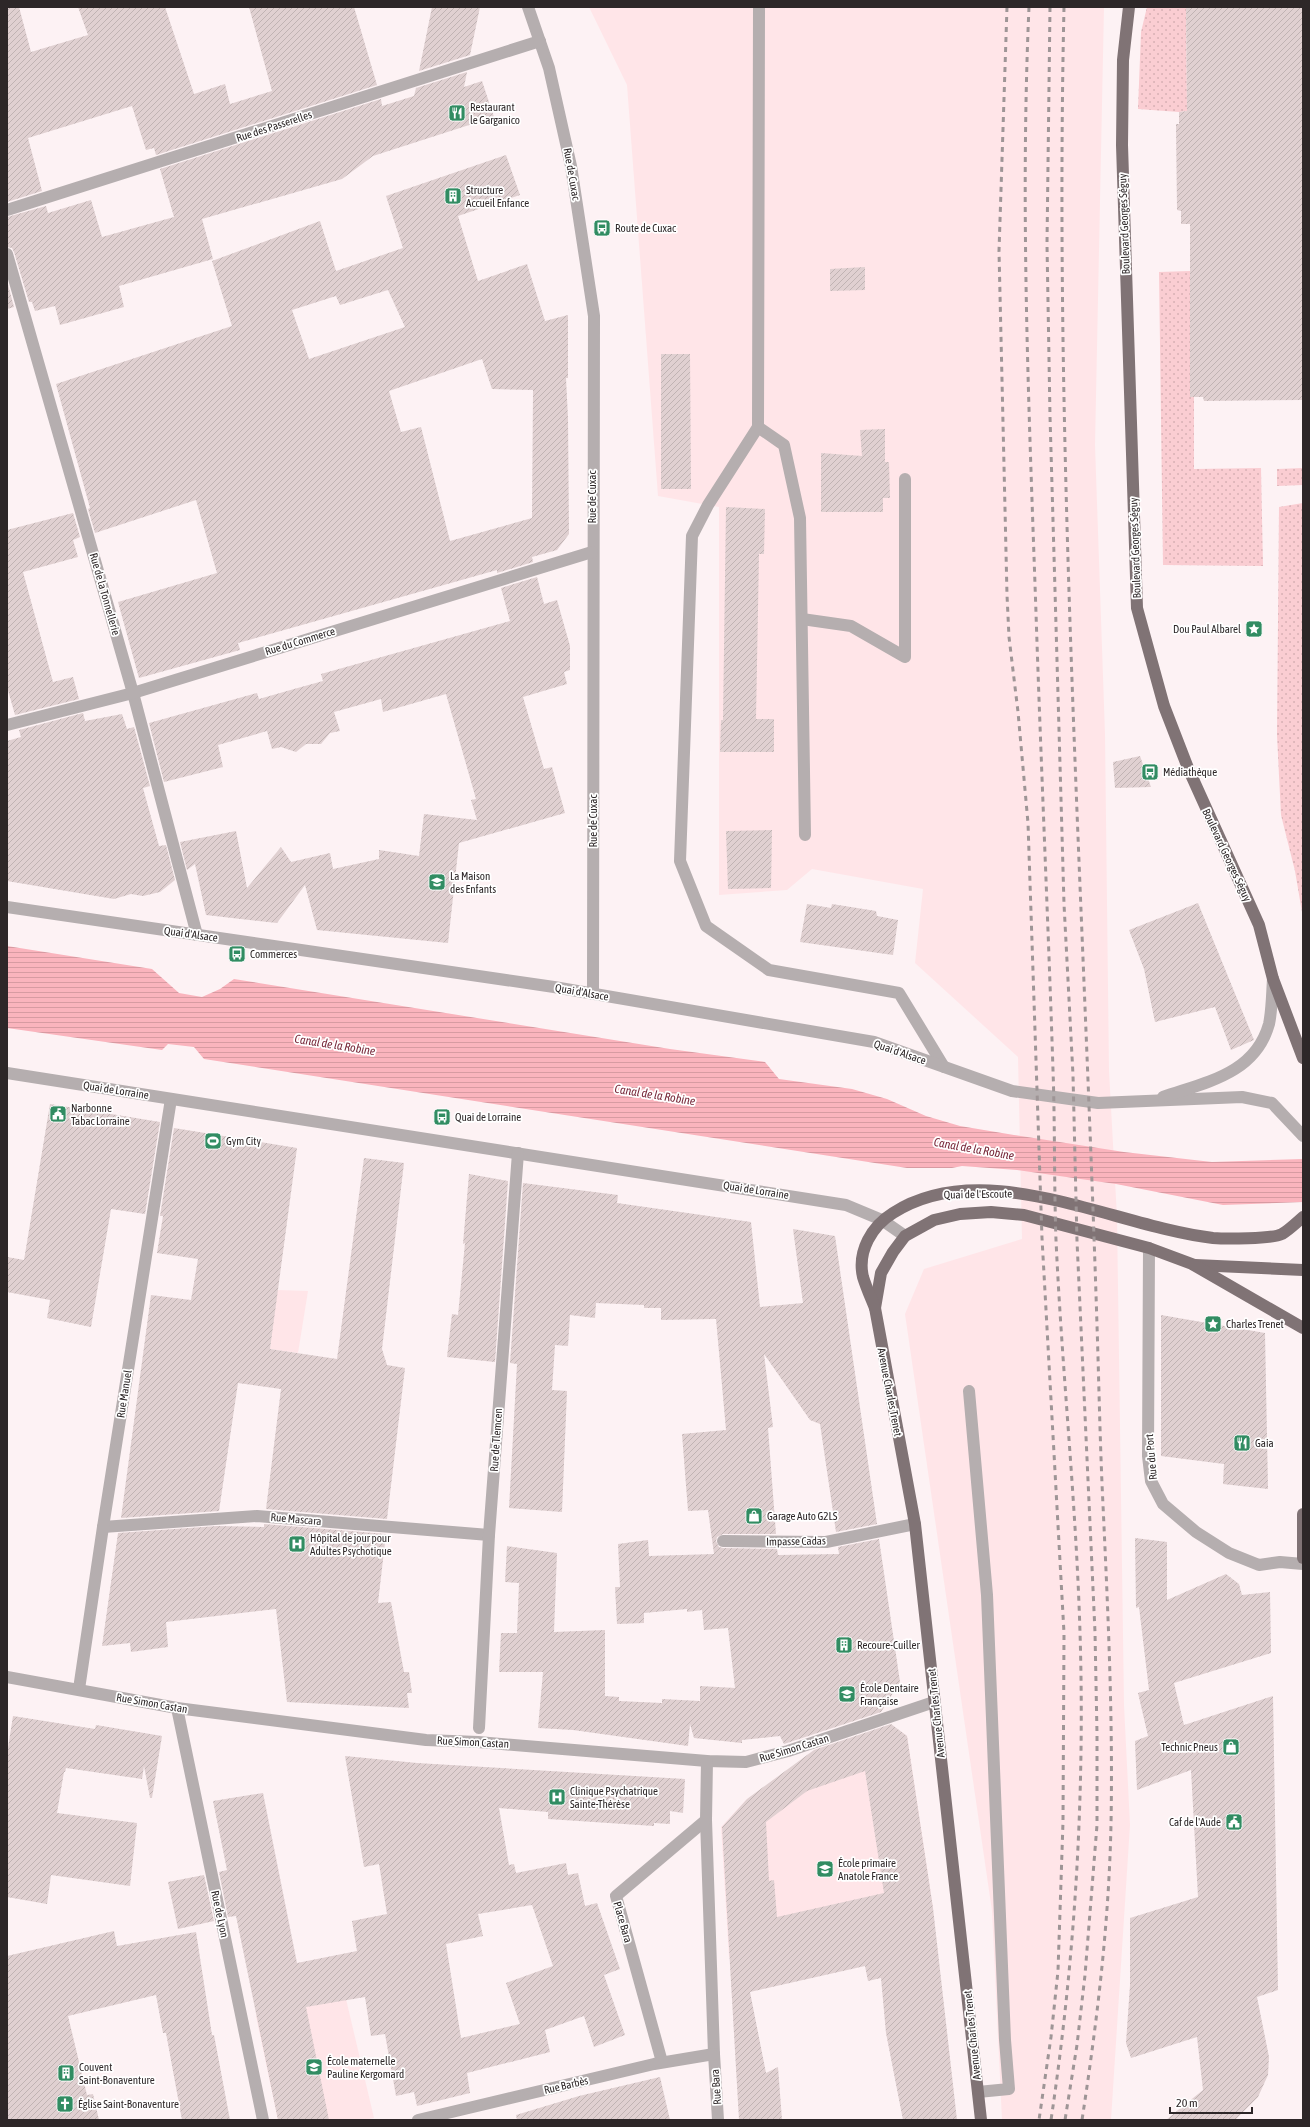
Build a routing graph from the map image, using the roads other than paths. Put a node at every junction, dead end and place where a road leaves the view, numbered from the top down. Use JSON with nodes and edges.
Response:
{"nodes":[{"id":1,"x":528,"y":7,"type":"edge"},
{"id":2,"x":759,"y":7,"type":"edge"},
{"id":3,"x":1129,"y":7,"type":"edge"},
{"id":4,"x":540,"y":42,"type":"junction"},
{"id":5,"x":7,"y":210,"type":"edge"},
{"id":6,"x":7,"y":254,"type":"edge"},
{"id":7,"x":758,"y":427,"type":"junction"},
{"id":8,"x":905,"y":479,"type":"dead end"},
{"id":9,"x":592,"y":552,"type":"junction"},
{"id":10,"x":802,"y":619,"type":"junction"},
{"id":11,"x":133,"y":693,"type":"junction"},
{"id":12,"x":7,"y":725,"type":"edge"},
{"id":13,"x":805,"y":835,"type":"dead end"},
{"id":14,"x":7,"y":907,"type":"edge"},
{"id":15,"x":197,"y":935,"type":"junction"},
{"id":16,"x":1273,"y":978,"type":"junction"},
{"id":17,"x":593,"y":994,"type":"junction"},
{"id":18,"x":1303,"y":1058,"type":"edge"},
{"id":19,"x":944,"y":1068,"type":"junction"},
{"id":20,"x":7,"y":1073,"type":"edge"},
{"id":21,"x":171,"y":1099,"type":"junction"},
{"id":22,"x":1150,"y":1101,"type":"junction"},
{"id":23,"x":1303,"y":1136,"type":"edge"},
{"id":24,"x":518,"y":1153,"type":"junction"},
{"id":25,"x":1303,"y":1217,"type":"edge"},
{"id":26,"x":882,"y":1220,"type":"junction"},
{"id":27,"x":905,"y":1236,"type":"junction"},
{"id":28,"x":1149,"y":1248,"type":"junction"},
{"id":29,"x":1192,"y":1264,"type":"junction"},
{"id":30,"x":1303,"y":1270,"type":"edge"},
{"id":31,"x":875,"y":1308,"type":"junction"},
{"id":32,"x":1303,"y":1328,"type":"edge"},
{"id":33,"x":969,"y":1391,"type":"dead end"},
{"id":34,"x":1303,"y":1514,"type":"edge"},
{"id":35,"x":915,"y":1524,"type":"junction"},
{"id":36,"x":102,"y":1527,"type":"junction"},
{"id":37,"x":489,"y":1535,"type":"junction"},
{"id":38,"x":723,"y":1541,"type":"dead end"},
{"id":39,"x":1303,"y":1558,"type":"edge"},
{"id":40,"x":1303,"y":1564,"type":"edge"},
{"id":41,"x":7,"y":1677,"type":"edge"},
{"id":42,"x":79,"y":1689,"type":"junction"},
{"id":43,"x":934,"y":1702,"type":"junction"},
{"id":44,"x":177,"y":1708,"type":"junction"},
{"id":45,"x":479,"y":1728,"type":"dead end"},
{"id":46,"x":707,"y":1761,"type":"junction"},
{"id":47,"x":706,"y":1820,"type":"junction"},
{"id":48,"x":714,"y":2054,"type":"junction"},
{"id":49,"x":662,"y":2062,"type":"junction"},
{"id":50,"x":978,"y":2092,"type":"junction"},
{"id":51,"x":263,"y":2120,"type":"edge"},
{"id":52,"x":418,"y":2120,"type":"edge"},
{"id":53,"x":718,"y":2120,"type":"edge"},
{"id":54,"x":981,"y":2120,"type":"edge"}],
"edges":[{"from":1,"to":4,"type":"street","name":"Rue de Cuxac"},
{"from":2,"to":7,"type":"street"},
{"from":3,"to":16,"type":"main road","name":"Boulevard Georges Séguy"},
{"from":4,"to":5,"type":"street","name":"Rue des Passerelles"},
{"from":4,"to":9,"type":"street","name":"Rue de Cuxac"},
{"from":6,"to":11,"type":"street","name":"Rue de la Tonnellerie"},
{"from":7,"to":10,"type":"street"},
{"from":7,"to":19,"type":"street"},
{"from":8,"to":10,"type":"street"},
{"from":9,"to":11,"type":"street","name":"Rue du Commerce"},
{"from":9,"to":17,"type":"street","name":"Rue de Cuxac"},
{"from":10,"to":13,"type":"street"},
{"from":11,"to":12,"type":"street","name":"Rue du Commerce"},
{"from":11,"to":15,"type":"street","name":"Rue de la Tonnellerie"},
{"from":14,"to":15,"type":"street","name":"Quai d'Alsace"},
{"from":15,"to":17,"type":"street","name":"Quai d'Alsace"},
{"from":16,"to":18,"type":"main road","name":"Boulevard Georges Séguy"},
{"from":16,"to":22,"type":"street","name":"Quai d'Alsace"},
{"from":17,"to":19,"type":"street","name":"Quai d'Alsace"},
{"from":19,"to":22,"type":"street","name":"Quai d'Alsace"},
{"from":20,"to":21,"type":"street","name":"Quai de Lorraine"},
{"from":21,"to":24,"type":"street","name":"Quai de Lorraine"},
{"from":21,"to":36,"type":"street","name":"Rue Manuel"},
{"from":22,"to":23,"type":"street","name":"Quai d'Alsace"},
{"from":24,"to":26,"type":"street","name":"Quai de Lorraine"},
{"from":24,"to":37,"type":"street","name":"Rue de Tlemcen"},
{"from":25,"to":26,"type":"main road","name":"Quai de l'Escoute"},
{"from":26,"to":27,"type":"street","name":"Quai de Lorraine"},
{"from":26,"to":31,"type":"main road","name":"Quai de l'Escoute"},
{"from":27,"to":28,"type":"main road","name":"Quai de l'Escoute"},
{"from":27,"to":31,"type":"main road","name":"Quai de l'Escoute"},
{"from":28,"to":29,"type":"main road","name":"Quai de l'Escoute"},
{"from":28,"to":40,"type":"street","name":"Rue du Port"},
{"from":29,"to":30,"type":"main road","name":"Quai de l'Escoute"},
{"from":29,"to":32,"type":"main road","name":"Quai de l'Escoute"},
{"from":31,"to":35,"type":"main road","name":"Avenue Charles Trenet"},
{"from":33,"to":50,"type":"street"},
{"from":34,"to":39,"type":"main road"},
{"from":35,"to":38,"type":"street","name":"Impasse Cadas"},
{"from":35,"to":43,"type":"main road","name":"Avenue Charles Trenet"},
{"from":36,"to":37,"type":"street","name":"Rue Mascara"},
{"from":36,"to":42,"type":"street","name":"Rue Manuel"},
{"from":37,"to":45,"type":"street","name":"Rue de Tlemcen"},
{"from":41,"to":42,"type":"street","name":"Rue Simon Castan"},
{"from":42,"to":44,"type":"street","name":"Rue Simon Castan"},
{"from":43,"to":46,"type":"street","name":"Rue Simon Castan"},
{"from":43,"to":50,"type":"main road","name":"Avenue Charles Trenet"},
{"from":44,"to":46,"type":"street","name":"Rue Simon Castan"},
{"from":44,"to":51,"type":"street","name":"Rue de Lyon"},
{"from":46,"to":47,"type":"street"},
{"from":47,"to":48,"type":"street"},
{"from":47,"to":49,"type":"street","name":"Place Bara"},
{"from":48,"to":49,"type":"street","name":"Rue Barbès"},
{"from":48,"to":53,"type":"street","name":"Rue Bara"},
{"from":49,"to":52,"type":"street","name":"Rue Barbès"},
{"from":50,"to":54,"type":"main road","name":"Avenue Charles Trenet"}]}
